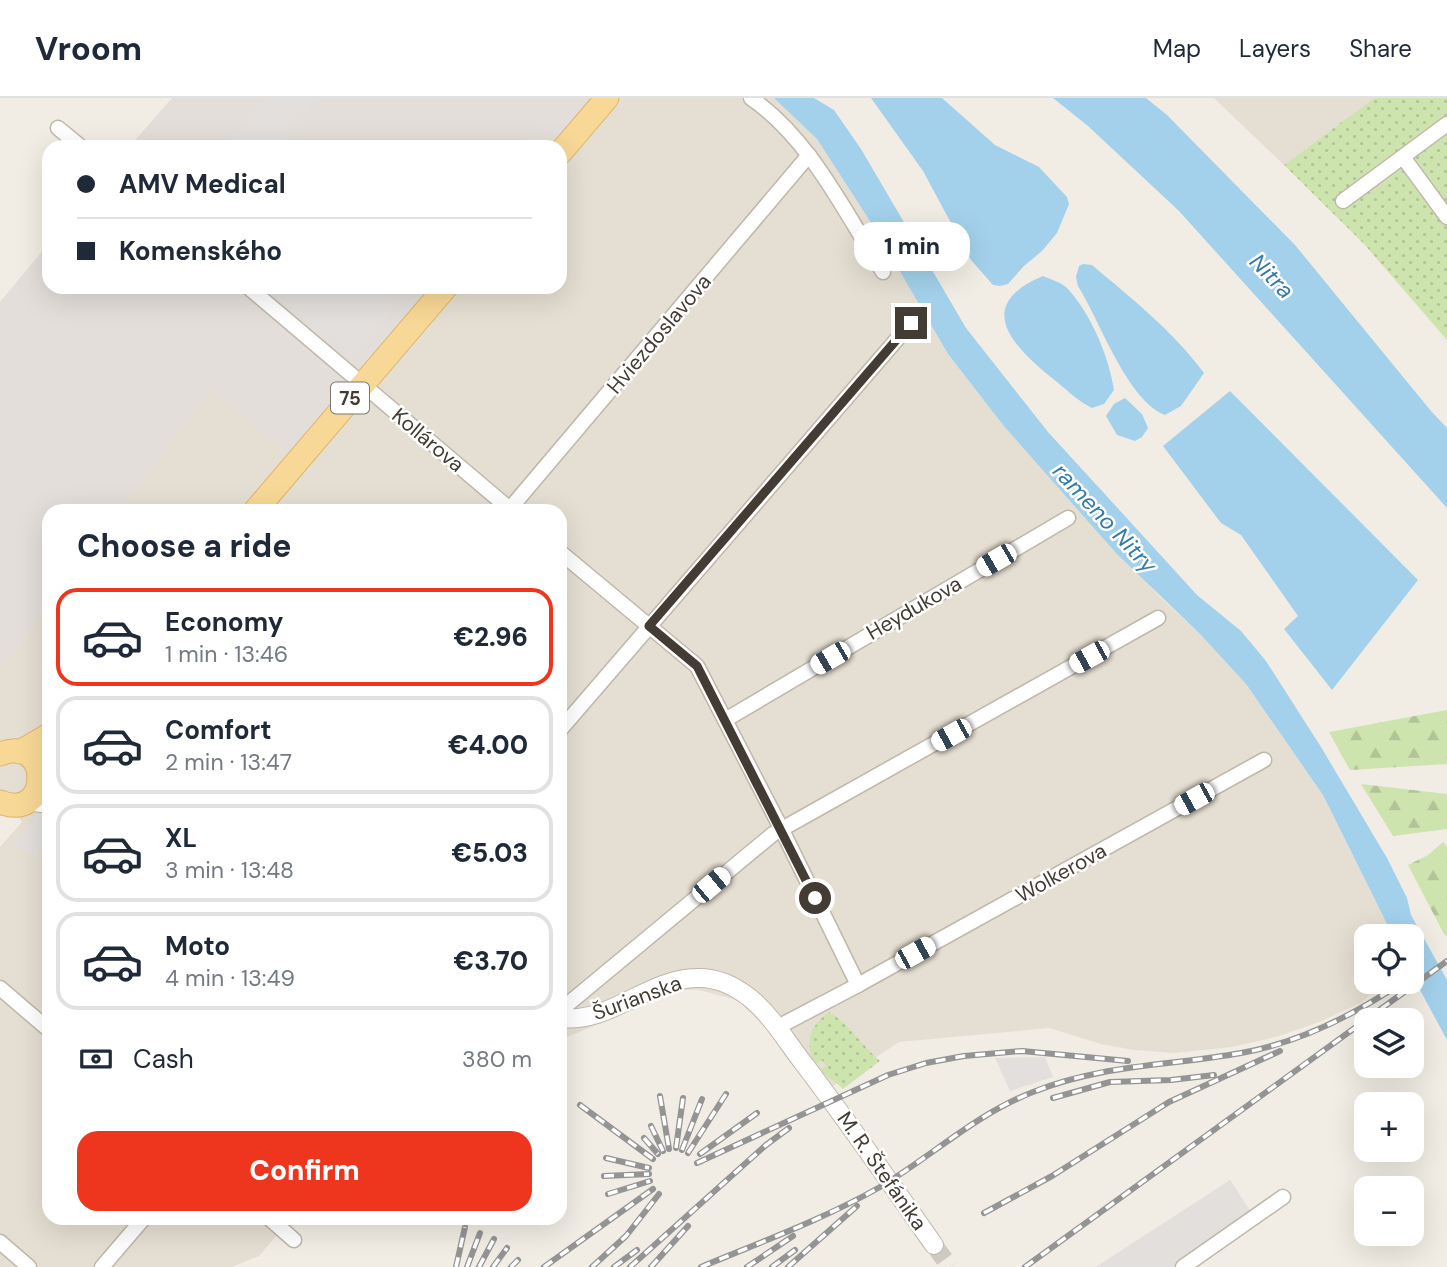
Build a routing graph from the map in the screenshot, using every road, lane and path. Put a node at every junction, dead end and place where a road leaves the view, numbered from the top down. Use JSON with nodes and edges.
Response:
{"nodes":[{"id":1,"x":607,"y":98,"type":"edge"},
{"id":2,"x":751,"y":98,"type":"edge"},
{"id":3,"x":1447,"y":124,"type":"edge"},
{"id":4,"x":58,"y":128,"type":"dead end"},
{"id":5,"x":73,"y":140,"type":"edge"},
{"id":6,"x":567,"y":145,"type":"edge"},
{"id":7,"x":809,"y":155,"type":"junction"},
{"id":8,"x":1403,"y":157,"type":"junction"},
{"id":9,"x":1343,"y":201,"type":"dead end"},
{"id":10,"x":1447,"y":217,"type":"edge"},
{"id":11,"x":883,"y":272,"type":"dead end"},
{"id":12,"x":256,"y":294,"type":"edge"},
{"id":13,"x":440,"y":294,"type":"edge"},
{"id":14,"x":911,"y":323,"type":"dead end"},
{"id":15,"x":362,"y":384,"type":"junction"},
{"id":16,"x":261,"y":504,"type":"edge"},
{"id":17,"x":503,"y":504,"type":"edge"},
{"id":18,"x":515,"y":504,"type":"edge"},
{"id":19,"x":1068,"y":518,"type":"dead end"},
{"id":20,"x":567,"y":558,"type":"edge"},
{"id":21,"x":1158,"y":618,"type":"dead end"},
{"id":22,"x":649,"y":626,"type":"junction"},
{"id":23,"x":725,"y":720,"type":"junction"},
{"id":24,"x":567,"y":722,"type":"edge"},
{"id":25,"x":42,"y":738,"type":"edge"},
{"id":26,"x":10,"y":753,"type":"edge"},
{"id":27,"x":1264,"y":760,"type":"dead end"},
{"id":28,"x":42,"y":770,"type":"edge"},
{"id":29,"x":42,"y":777,"type":"edge"},
{"id":30,"x":18,"y":806,"type":"edge"},
{"id":31,"x":782,"y":830,"type":"junction"},
{"id":32,"x":858,"y":985,"type":"junction"},
{"id":33,"x":0,"y":988,"type":"edge"},
{"id":34,"x":567,"y":1006,"type":"edge"},
{"id":35,"x":567,"y":1018,"type":"edge"},
{"id":36,"x":42,"y":1024,"type":"edge"},
{"id":37,"x":776,"y":1028,"type":"junction"},
{"id":38,"x":829,"y":1097,"type":"joint"},
{"id":39,"x":1283,"y":1197,"type":"dead end"},
{"id":40,"x":139,"y":1225,"type":"edge"},
{"id":41,"x":277,"y":1225,"type":"edge"},
{"id":42,"x":293,"y":1240,"type":"dead end"},
{"id":43,"x":0,"y":1242,"type":"edge"},
{"id":44,"x":934,"y":1245,"type":"tunnel mouth"},
{"id":45,"x":29,"y":1267,"type":"edge"},
{"id":46,"x":102,"y":1267,"type":"edge"},
{"id":47,"x":1183,"y":1267,"type":"edge"}],
"edges":[{"from":1,"to":6,"type":"main road"},
{"from":2,"to":7,"type":"street"},
{"from":3,"to":8,"type":"street"},
{"from":4,"to":5,"type":"street"},
{"from":7,"to":11,"type":"street"},
{"from":7,"to":18,"type":"street","name":"Hviezdoslavova"},
{"from":8,"to":9,"type":"street"},
{"from":8,"to":10,"type":"street"},
{"from":12,"to":15,"type":"street","name":"Kollárova"},
{"from":13,"to":15,"type":"main road","number":"75"},
{"from":14,"to":22,"type":"street"},
{"from":15,"to":16,"type":"main road","number":"75"},
{"from":15,"to":17,"type":"street","name":"Kollárova"},
{"from":19,"to":23,"type":"street","name":"Heydukova"},
{"from":20,"to":22,"type":"street"},
{"from":21,"to":31,"type":"street"},
{"from":22,"to":23,"type":"street"},
{"from":22,"to":24,"type":"street"},
{"from":23,"to":31,"type":"street"},
{"from":25,"to":26,"type":"main road"},
{"from":26,"to":28,"type":"main road"},
{"from":27,"to":32,"type":"street","name":"Wolkerova"},
{"from":29,"to":30,"type":"main road"},
{"from":31,"to":32,"type":"street"},
{"from":31,"to":34,"type":"street"},
{"from":32,"to":37,"type":"street"},
{"from":33,"to":36,"type":"street"},
{"from":35,"to":37,"type":"street","name":"Šurianska"},
{"from":37,"to":38,"type":"street","name":"Šurianska"},
{"from":38,"to":44,"type":"street","name":"M. R. Štefánika"},
{"from":39,"to":47,"type":"street"},
{"from":40,"to":46,"type":"street"},
{"from":41,"to":42,"type":"street"},
{"from":43,"to":45,"type":"street"}]}
